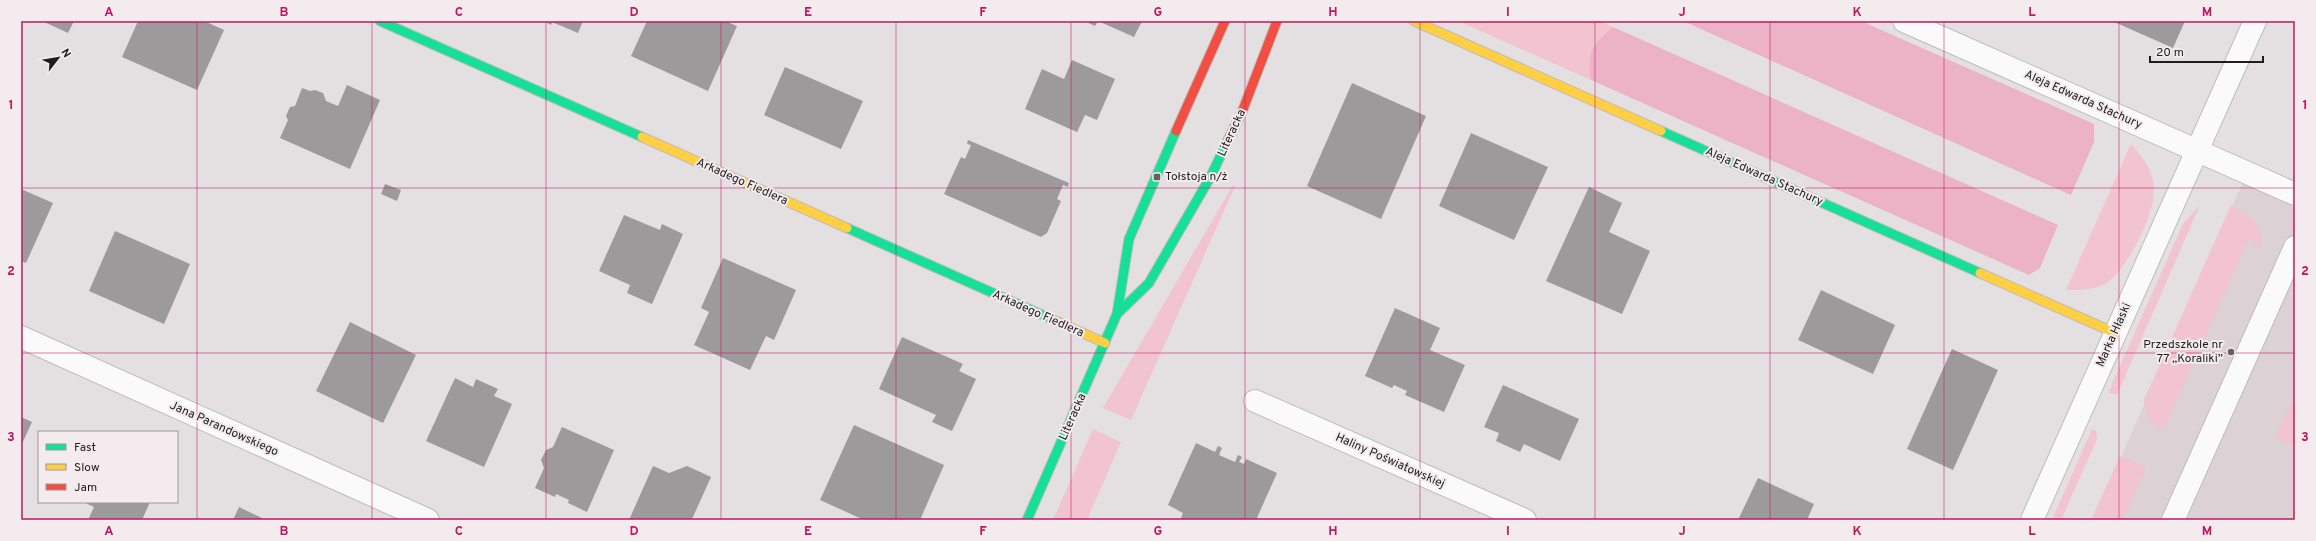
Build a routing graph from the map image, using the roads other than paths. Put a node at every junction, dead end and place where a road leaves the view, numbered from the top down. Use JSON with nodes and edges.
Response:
{"nodes":[{"id":1,"x":380,"y":21,"type":"edge"},
{"id":2,"x":1225,"y":21,"type":"edge"},
{"id":3,"x":1277,"y":21,"type":"edge"},
{"id":4,"x":1414,"y":21,"type":"edge"},
{"id":5,"x":1904,"y":21,"type":"edge"},
{"id":6,"x":2255,"y":21,"type":"edge"},
{"id":7,"x":2197,"y":150,"type":"junction"},
{"id":8,"x":2295,"y":194,"type":"edge"},
{"id":9,"x":2295,"y":247,"type":"edge"},
{"id":10,"x":1117,"y":314,"type":"junction"},
{"id":11,"x":2115,"y":333,"type":"junction"},
{"id":12,"x":21,"y":337,"type":"edge"},
{"id":13,"x":1105,"y":343,"type":"junction"},
{"id":14,"x":1255,"y":401,"type":"dead end"},
{"id":15,"x":428,"y":520,"type":"edge"},
{"id":16,"x":1028,"y":520,"type":"edge"},
{"id":17,"x":1525,"y":520,"type":"edge"},
{"id":18,"x":2032,"y":520,"type":"edge"},
{"id":19,"x":2173,"y":520,"type":"edge"}],
"edges":[{"from":1,"to":13,"type":"street","name":"Arkadego Fiedlera"},
{"from":2,"to":10,"type":"street","name":"Literacka"},
{"from":3,"to":10,"type":"street","name":"Literacka"},
{"from":4,"to":11,"type":"street","name":"Aleja Edwarda Stachury"},
{"from":5,"to":7,"type":"street","name":"Aleja Edwarda Stachury"},
{"from":6,"to":7,"type":"street","name":"Marka Hłaski"},
{"from":7,"to":8,"type":"street","name":"Aleja Edwarda Stachury"},
{"from":7,"to":11,"type":"street","name":"Marka Hłaski"},
{"from":9,"to":19,"type":"street"},
{"from":10,"to":13,"type":"street","name":"Literacka"},
{"from":11,"to":18,"type":"street","name":"Marka Hłaski"},
{"from":12,"to":15,"type":"street","name":"Jana Parandowskiego"},
{"from":13,"to":16,"type":"street","name":"Literacka"},
{"from":14,"to":17,"type":"street","name":"Haliny Poświatowskiej"}]}
